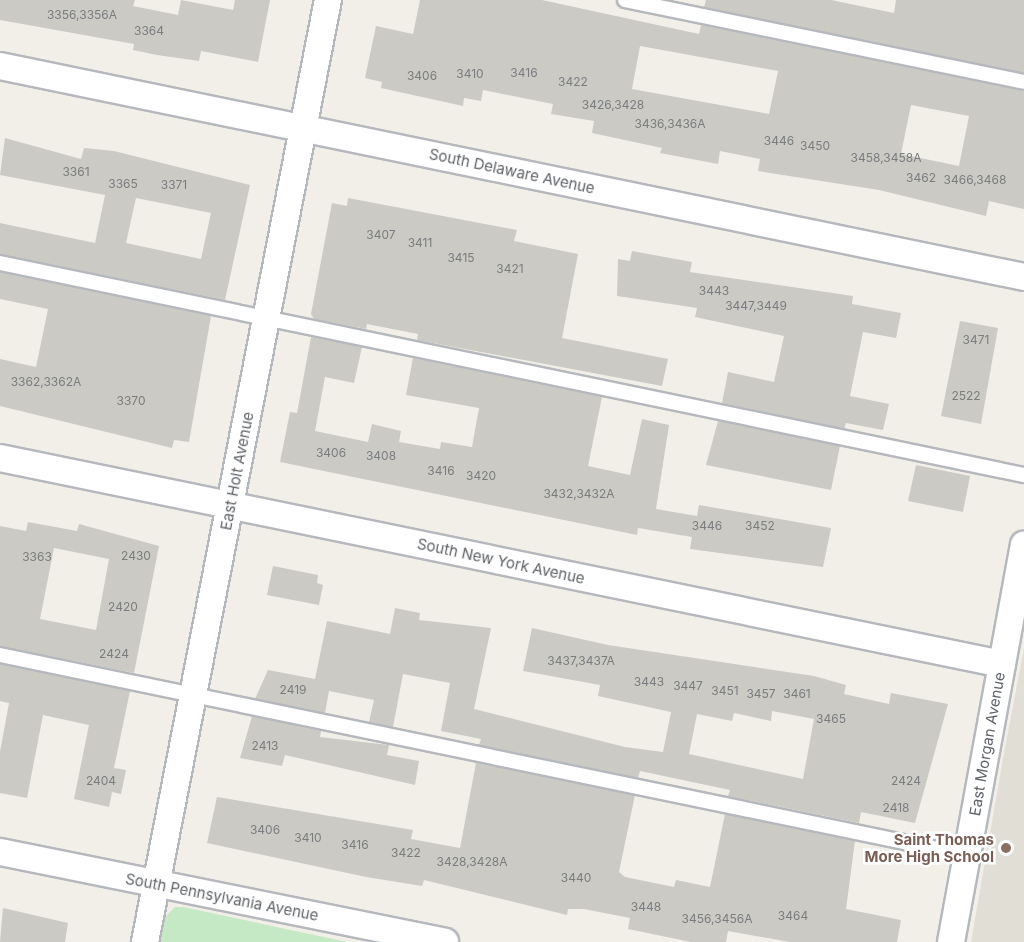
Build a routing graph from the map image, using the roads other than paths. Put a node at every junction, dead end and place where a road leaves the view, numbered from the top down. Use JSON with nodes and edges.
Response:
{"nodes":[{"id":1,"x":328,"y":0,"type":"edge"},
{"id":2,"x":625,"y":0,"type":"edge"},
{"id":3,"x":0,"y":66,"type":"edge"},
{"id":4,"x":1024,"y":82,"type":"edge"},
{"id":5,"x":303,"y":129,"type":"junction"},
{"id":6,"x":0,"y":263,"type":"edge"},
{"id":7,"x":1024,"y":277,"type":"edge"},
{"id":8,"x":266,"y":318,"type":"junction"},
{"id":9,"x":0,"y":458,"type":"edge"},
{"id":10,"x":1024,"y":475,"type":"edge"},
{"id":11,"x":230,"y":506,"type":"junction"},
{"id":12,"x":1024,"y":545,"type":"edge"},
{"id":13,"x":0,"y":655,"type":"edge"},
{"id":14,"x":1002,"y":664,"type":"junction"},
{"id":15,"x":193,"y":695,"type":"junction"},
{"id":16,"x":0,"y":852,"type":"edge"},
{"id":17,"x":967,"y":855,"type":"junction"},
{"id":18,"x":156,"y":884,"type":"junction"},
{"id":19,"x":145,"y":942,"type":"edge"},
{"id":20,"x":445,"y":942,"type":"edge"},
{"id":21,"x":951,"y":942,"type":"edge"}],
"edges":[{"from":1,"to":5,"type":"street","name":"East Holt Avenue"},
{"from":2,"to":4,"type":"lane"},
{"from":3,"to":5,"type":"street","name":"South Delaware Avenue"},
{"from":5,"to":7,"type":"street","name":"South Delaware Avenue"},
{"from":5,"to":8,"type":"street","name":"East Holt Avenue"},
{"from":6,"to":8,"type":"lane"},
{"from":8,"to":10,"type":"lane"},
{"from":8,"to":11,"type":"street","name":"East Holt Avenue"},
{"from":9,"to":11,"type":"street","name":"South New York Avenue"},
{"from":11,"to":14,"type":"street","name":"South New York Avenue"},
{"from":11,"to":15,"type":"street","name":"East Holt Avenue"},
{"from":12,"to":14,"type":"street","name":"East Morgan Avenue"},
{"from":13,"to":15,"type":"lane"},
{"from":14,"to":17,"type":"street","name":"East Morgan Avenue"},
{"from":15,"to":17,"type":"lane"},
{"from":15,"to":18,"type":"street","name":"East Holt Avenue"},
{"from":16,"to":18,"type":"street","name":"South Pennsylvania Avenue"},
{"from":17,"to":21,"type":"street","name":"East Morgan Avenue"},
{"from":18,"to":19,"type":"street","name":"East Holt Avenue"},
{"from":18,"to":20,"type":"street","name":"South Pennsylvania Avenue"}]}
